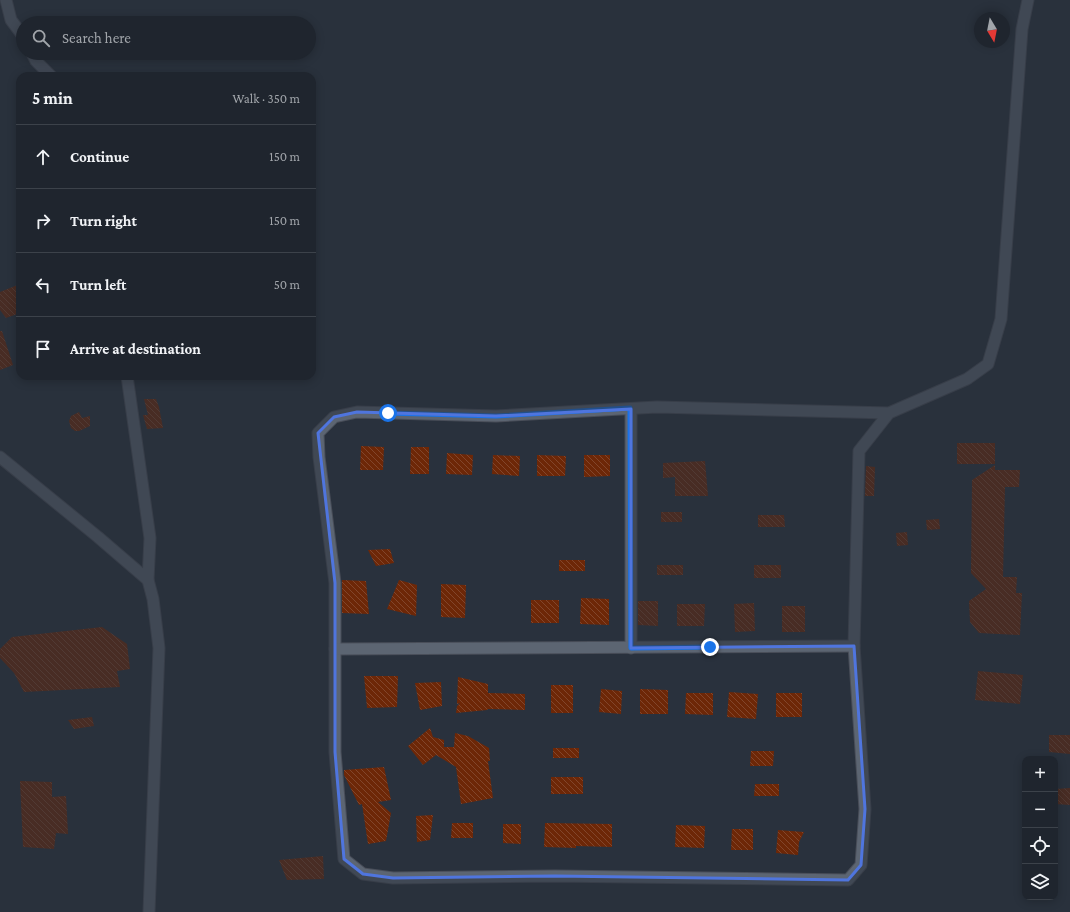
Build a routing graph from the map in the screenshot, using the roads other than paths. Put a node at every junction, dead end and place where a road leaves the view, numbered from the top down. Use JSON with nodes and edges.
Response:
{"nodes":[{"id":1,"x":6,"y":0,"type":"edge"},
{"id":2,"x":1028,"y":0,"type":"edge"},
{"id":3,"x":0,"y":16,"type":"edge"},
{"id":4,"x":11,"y":20,"type":"junction"},
{"id":5,"x":16,"y":27,"type":"edge"},
{"id":6,"x":36,"y":60,"type":"edge"},
{"id":7,"x":47,"y":72,"type":"edge"},
{"id":8,"x":128,"y":380,"type":"edge"},
{"id":9,"x":630,"y":408,"type":"junction"},
{"id":10,"x":889,"y":413,"type":"junction"},
{"id":11,"x":0,"y":457,"type":"edge"},
{"id":12,"x":148,"y":580,"type":"junction"},
{"id":13,"x":854,"y":646,"type":"junction"},
{"id":14,"x":631,"y":648,"type":"junction"},
{"id":15,"x":335,"y":649,"type":"junction"},
{"id":16,"x":149,"y":912,"type":"edge"}],
"edges":[{"from":1,"to":4,"type":"street"},
{"from":2,"to":10,"type":"street"},
{"from":3,"to":4,"type":"street"},
{"from":4,"to":5,"type":"street"},
{"from":6,"to":7,"type":"street"},
{"from":8,"to":12,"type":"street"},
{"from":9,"to":10,"type":"street"},
{"from":9,"to":14,"type":"street"},
{"from":9,"to":15,"type":"street"},
{"from":10,"to":13,"type":"street"},
{"from":11,"to":12,"type":"street"},
{"from":12,"to":16,"type":"street"},
{"from":13,"to":14,"type":"street"},
{"from":13,"to":15,"type":"street"},
{"from":14,"to":15,"type":"street"}]}
